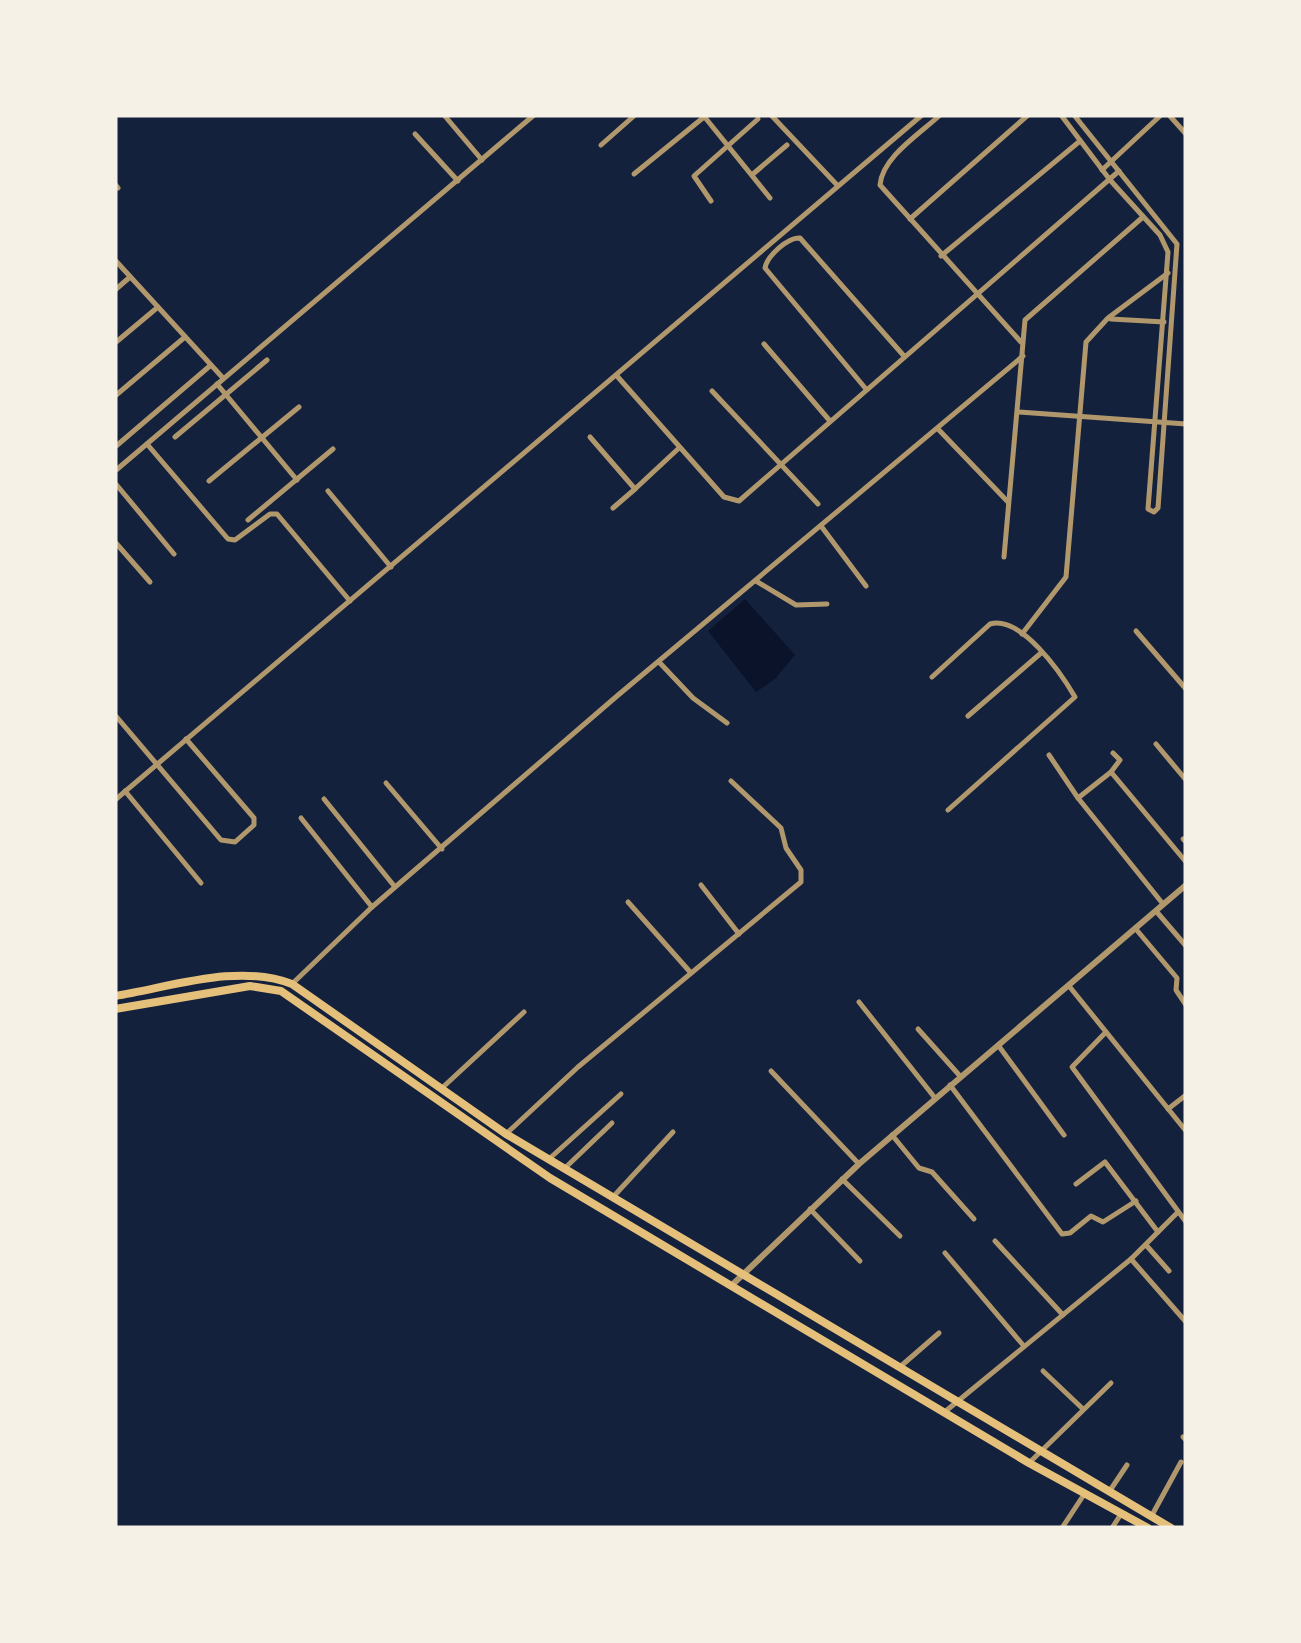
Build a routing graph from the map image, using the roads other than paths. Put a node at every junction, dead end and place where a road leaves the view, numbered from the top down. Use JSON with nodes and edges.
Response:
{"nodes":[{"id":1,"x":444,"y":115,"type":"edge"},
{"id":2,"x":533,"y":115,"type":"edge"},
{"id":3,"x":635,"y":115,"type":"edge"},
{"id":4,"x":771,"y":115,"type":"edge"},
{"id":5,"x":922,"y":115,"type":"edge"},
{"id":6,"x":940,"y":115,"type":"edge"},
{"id":7,"x":1028,"y":115,"type":"edge"},
{"id":8,"x":1061,"y":115,"type":"edge"},
{"id":9,"x":1074,"y":115,"type":"edge"},
{"id":10,"x":1161,"y":115,"type":"edge"},
{"id":11,"x":1169,"y":115,"type":"edge"},
{"id":12,"x":703,"y":116,"type":"edge"},
{"id":13,"x":758,"y":118,"type":"dead end"},
{"id":14,"x":415,"y":134,"type":"dead end"},
{"id":15,"x":1186,"y":134,"type":"edge"},
{"id":16,"x":1080,"y":141,"type":"junction"},
{"id":17,"x":602,"y":145,"type":"dead end"},
{"id":18,"x":787,"y":145,"type":"dead end"},
{"id":19,"x":729,"y":146,"type":"junction"},
{"id":20,"x":482,"y":160,"type":"junction"},
{"id":21,"x":1111,"y":161,"type":"junction"},
{"id":22,"x":1102,"y":170,"type":"junction"},
{"id":23,"x":1119,"y":171,"type":"junction"},
{"id":24,"x":634,"y":174,"type":"dead end"},
{"id":25,"x":753,"y":174,"type":"junction"},
{"id":26,"x":1110,"y":180,"type":"junction"},
{"id":27,"x":458,"y":181,"type":"junction"},
{"id":28,"x":838,"y":186,"type":"junction"},
{"id":29,"x":770,"y":198,"type":"dead end"},
{"id":30,"x":711,"y":202,"type":"dead end"},
{"id":31,"x":1144,"y":217,"type":"junction"},
{"id":32,"x":910,"y":219,"type":"junction"},
{"id":33,"x":941,"y":256,"type":"junction"},
{"id":34,"x":115,"y":260,"type":"edge"},
{"id":35,"x":1168,"y":273,"type":"junction"},
{"id":36,"x":130,"y":276,"type":"junction"},
{"id":37,"x":115,"y":290,"type":"edge"},
{"id":38,"x":976,"y":295,"type":"junction"},
{"id":39,"x":158,"y":308,"type":"junction"},
{"id":40,"x":1108,"y":318,"type":"junction"},
{"id":41,"x":1164,"y":322,"type":"junction"},
{"id":42,"x":185,"y":337,"type":"junction"},
{"id":43,"x":115,"y":343,"type":"edge"},
{"id":44,"x":764,"y":344,"type":"dead end"},
{"id":45,"x":1023,"y":345,"type":"junction"},
{"id":46,"x":904,"y":356,"type":"junction"},
{"id":47,"x":1023,"y":356,"type":"junction"},
{"id":48,"x":267,"y":360,"type":"dead end"},
{"id":49,"x":211,"y":365,"type":"junction"},
{"id":50,"x":617,"y":376,"type":"junction"},
{"id":51,"x":223,"y":378,"type":"junction"},
{"id":52,"x":217,"y":384,"type":"junction"},
{"id":53,"x":866,"y":389,"type":"junction"},
{"id":54,"x":712,"y":391,"type":"dead end"},
{"id":55,"x":226,"y":394,"type":"junction"},
{"id":56,"x":115,"y":396,"type":"edge"},
{"id":57,"x":298,"y":407,"type":"dead end"},
{"id":58,"x":1019,"y":412,"type":"junction"},
{"id":59,"x":1081,"y":420,"type":"junction"},
{"id":60,"x":830,"y":421,"type":"junction"},
{"id":61,"x":1155,"y":423,"type":"junction"},
{"id":62,"x":1167,"y":423,"type":"junction"},
{"id":63,"x":1186,"y":424,"type":"edge"},
{"id":64,"x":938,"y":429,"type":"junction"},
{"id":65,"x":261,"y":436,"type":"junction"},
{"id":66,"x":175,"y":437,"type":"dead end"},
{"id":67,"x":590,"y":437,"type":"dead end"},
{"id":68,"x":146,"y":443,"type":"junction"},
{"id":69,"x":115,"y":447,"type":"edge"},
{"id":70,"x":679,"y":448,"type":"junction"},
{"id":71,"x":333,"y":449,"type":"dead end"},
{"id":72,"x":780,"y":463,"type":"junction"},
{"id":73,"x":115,"y":471,"type":"edge"},
{"id":74,"x":297,"y":480,"type":"junction"},
{"id":75,"x":209,"y":481,"type":"dead end"},
{"id":76,"x":115,"y":482,"type":"edge"},
{"id":77,"x":635,"y":490,"type":"junction"},
{"id":78,"x":328,"y":491,"type":"dead end"},
{"id":79,"x":1008,"y":502,"type":"junction"},
{"id":80,"x":818,"y":504,"type":"dead end"},
{"id":81,"x":613,"y":508,"type":"dead end"},
{"id":82,"x":248,"y":520,"type":"dead end"},
{"id":83,"x":821,"y":526,"type":"junction"},
{"id":84,"x":115,"y":542,"type":"edge"},
{"id":85,"x":174,"y":554,"type":"dead end"},
{"id":86,"x":1004,"y":556,"type":"dead end"},
{"id":87,"x":391,"y":567,"type":"junction"},
{"id":88,"x":756,"y":581,"type":"junction"},
{"id":89,"x":150,"y":582,"type":"dead end"},
{"id":90,"x":866,"y":586,"type":"dead end"},
{"id":91,"x":350,"y":600,"type":"junction"},
{"id":92,"x":827,"y":604,"type":"dead end"},
{"id":93,"x":1136,"y":630,"type":"dead end"},
{"id":94,"x":1022,"y":634,"type":"junction"},
{"id":95,"x":1040,"y":653,"type":"junction"},
{"id":96,"x":659,"y":662,"type":"junction"},
{"id":97,"x":932,"y":676,"type":"dead end"},
{"id":98,"x":1186,"y":689,"type":"edge"},
{"id":99,"x":115,"y":715,"type":"edge"},
{"id":100,"x":968,"y":716,"type":"dead end"},
{"id":101,"x":727,"y":724,"type":"dead end"},
{"id":102,"x":186,"y":739,"type":"junction"},
{"id":103,"x":1156,"y":744,"type":"dead end"},
{"id":104,"x":1112,"y":752,"type":"dead end"},
{"id":105,"x":1049,"y":756,"type":"dead end"},
{"id":106,"x":156,"y":764,"type":"junction"},
{"id":107,"x":1112,"y":772,"type":"junction"},
{"id":108,"x":1186,"y":780,"type":"edge"},
{"id":109,"x":731,"y":781,"type":"dead end"},
{"id":110,"x":386,"y":782,"type":"dead end"},
{"id":111,"x":126,"y":791,"type":"junction"},
{"id":112,"x":1078,"y":798,"type":"junction"},
{"id":113,"x":324,"y":799,"type":"dead end"},
{"id":114,"x":115,"y":800,"type":"edge"},
{"id":115,"x":948,"y":810,"type":"dead end"},
{"id":116,"x":301,"y":818,"type":"dead end"},
{"id":117,"x":442,"y":849,"type":"junction"},
{"id":118,"x":1186,"y":862,"type":"edge"},
{"id":119,"x":200,"y":883,"type":"dead end"},
{"id":120,"x":702,"y":884,"type":"dead end"},
{"id":121,"x":1186,"y":885,"type":"edge"},
{"id":122,"x":395,"y":887,"type":"junction"},
{"id":123,"x":628,"y":902,"type":"dead end"},
{"id":124,"x":1163,"y":904,"type":"junction"},
{"id":125,"x":372,"y":907,"type":"junction"},
{"id":126,"x":1156,"y":910,"type":"junction"},
{"id":127,"x":1136,"y":928,"type":"junction"},
{"id":128,"x":739,"y":934,"type":"junction"},
{"id":129,"x":1186,"y":946,"type":"edge"},
{"id":130,"x":691,"y":973,"type":"junction"},
{"id":131,"x":292,"y":984,"type":"junction"},
{"id":132,"x":1068,"y":985,"type":"junction"},
{"id":133,"x":115,"y":996,"type":"edge"},
{"id":134,"x":859,"y":1002,"type":"dead end"},
{"id":135,"x":1186,"y":1005,"type":"edge"},
{"id":136,"x":115,"y":1009,"type":"edge"},
{"id":137,"x":524,"y":1012,"type":"dead end"},
{"id":138,"x":918,"y":1029,"type":"dead end"},
{"id":139,"x":1106,"y":1032,"type":"junction"},
{"id":140,"x":998,"y":1045,"type":"junction"},
{"id":141,"x":771,"y":1071,"type":"dead end"},
{"id":142,"x":960,"y":1076,"type":"junction"},
{"id":143,"x":430,"y":1080,"type":"junction"},
{"id":144,"x":950,"y":1085,"type":"junction"},
{"id":145,"x":442,"y":1088,"type":"junction"},
{"id":146,"x":422,"y":1091,"type":"junction"},
{"id":147,"x":621,"y":1094,"type":"dead end"},
{"id":148,"x":1186,"y":1095,"type":"edge"},
{"id":149,"x":935,"y":1098,"type":"junction"},
{"id":150,"x":1168,"y":1109,"type":"junction"},
{"id":151,"x":612,"y":1123,"type":"dead end"},
{"id":152,"x":674,"y":1132,"type":"dead end"},
{"id":153,"x":1186,"y":1132,"type":"edge"},
{"id":154,"x":506,"y":1134,"type":"junction"},
{"id":155,"x":892,"y":1135,"type":"junction"},
{"id":156,"x":1064,"y":1135,"type":"dead end"},
{"id":157,"x":549,"y":1159,"type":"junction"},
{"id":158,"x":859,"y":1164,"type":"junction"},
{"id":159,"x":565,"y":1168,"type":"junction"},
{"id":160,"x":842,"y":1179,"type":"junction"},
{"id":161,"x":1076,"y":1184,"type":"dead end"},
{"id":162,"x":613,"y":1197,"type":"junction"},
{"id":163,"x":1136,"y":1200,"type":"junction"},
{"id":164,"x":810,"y":1209,"type":"junction"},
{"id":165,"x":1178,"y":1212,"type":"junction"},
{"id":166,"x":974,"y":1219,"type":"dead end"},
{"id":167,"x":1186,"y":1222,"type":"edge"},
{"id":168,"x":1158,"y":1232,"type":"junction"},
{"id":169,"x":900,"y":1236,"type":"dead end"},
{"id":170,"x":994,"y":1241,"type":"dead end"},
{"id":171,"x":1146,"y":1244,"type":"junction"},
{"id":172,"x":945,"y":1253,"type":"dead end"},
{"id":173,"x":1130,"y":1259,"type":"junction"},
{"id":174,"x":860,"y":1261,"type":"dead end"},
{"id":175,"x":1169,"y":1270,"type":"dead end"},
{"id":176,"x":743,"y":1274,"type":"junction"},
{"id":177,"x":732,"y":1285,"type":"junction"},
{"id":178,"x":1063,"y":1315,"type":"junction"},
{"id":179,"x":1186,"y":1322,"type":"edge"},
{"id":180,"x":939,"y":1333,"type":"dead end"},
{"id":181,"x":1023,"y":1345,"type":"junction"},
{"id":182,"x":899,"y":1368,"type":"junction"},
{"id":183,"x":1043,"y":1371,"type":"dead end"},
{"id":184,"x":1110,"y":1383,"type":"dead end"},
{"id":185,"x":958,"y":1401,"type":"junction"},
{"id":186,"x":1083,"y":1409,"type":"junction"},
{"id":187,"x":947,"y":1410,"type":"junction"},
{"id":188,"x":1040,"y":1452,"type":"junction"},
{"id":189,"x":1182,"y":1462,"type":"dead end"},
{"id":190,"x":1029,"y":1463,"type":"junction"},
{"id":191,"x":1127,"y":1466,"type":"dead end"},
{"id":192,"x":1109,"y":1492,"type":"junction"},
{"id":193,"x":1086,"y":1493,"type":"junction"},
{"id":194,"x":1121,"y":1513,"type":"junction"},
{"id":195,"x":1151,"y":1517,"type":"junction"},
{"id":196,"x":1062,"y":1528,"type":"edge"},
{"id":197,"x":1112,"y":1528,"type":"edge"},
{"id":198,"x":1148,"y":1528,"type":"edge"},
{"id":199,"x":1172,"y":1528,"type":"edge"}],
"edges":[{"from":1,"to":20,"type":"street"},
{"from":2,"to":20,"type":"street"},
{"from":3,"to":17,"type":"street"},
{"from":4,"to":28,"type":"street"},
{"from":5,"to":28,"type":"street"},
{"from":6,"to":32,"type":"street"},
{"from":7,"to":32,"type":"street"},
{"from":8,"to":16,"type":"street"},
{"from":9,"to":21,"type":"street"},
{"from":10,"to":21,"type":"street"},
{"from":11,"to":15,"type":"street"},
{"from":12,"to":19,"type":"street"},
{"from":12,"to":24,"type":"street"},
{"from":13,"to":19,"type":"street"},
{"from":14,"to":27,"type":"street"},
{"from":16,"to":22,"type":"street"},
{"from":16,"to":33,"type":"street"},
{"from":18,"to":25,"type":"street"},
{"from":19,"to":25,"type":"street"},
{"from":19,"to":30,"type":"street"},
{"from":20,"to":27,"type":"street"},
{"from":21,"to":22,"type":"street"},
{"from":21,"to":23,"type":"street"},
{"from":22,"to":26,"type":"street"},
{"from":23,"to":26,"type":"street"},
{"from":23,"to":62,"type":"street"},
{"from":25,"to":29,"type":"street"},
{"from":26,"to":31,"type":"street"},
{"from":26,"to":38,"type":"street"},
{"from":27,"to":51,"type":"street"},
{"from":28,"to":50,"type":"street"},
{"from":31,"to":35,"type":"street"},
{"from":31,"to":45,"type":"street"},
{"from":32,"to":33,"type":"street"},
{"from":33,"to":38,"type":"street"},
{"from":34,"to":36,"type":"street"},
{"from":35,"to":40,"type":"street"},
{"from":35,"to":41,"type":"street"},
{"from":36,"to":37,"type":"street"},
{"from":36,"to":39,"type":"street"},
{"from":38,"to":45,"type":"street"},
{"from":38,"to":46,"type":"street"},
{"from":39,"to":42,"type":"street"},
{"from":39,"to":43,"type":"street"},
{"from":40,"to":41,"type":"street"},
{"from":40,"to":59,"type":"street"},
{"from":41,"to":61,"type":"street"},
{"from":42,"to":49,"type":"street"},
{"from":42,"to":56,"type":"street"},
{"from":44,"to":60,"type":"street"},
{"from":45,"to":47,"type":"street"},
{"from":46,"to":53,"type":"street"},
{"from":46,"to":53,"type":"street"},
{"from":47,"to":58,"type":"street"},
{"from":47,"to":64,"type":"street"},
{"from":48,"to":55,"type":"street"},
{"from":49,"to":51,"type":"street"},
{"from":49,"to":69,"type":"street"},
{"from":50,"to":70,"type":"street"},
{"from":50,"to":87,"type":"street"},
{"from":51,"to":52,"type":"street"},
{"from":52,"to":55,"type":"street"},
{"from":52,"to":68,"type":"street"},
{"from":53,"to":60,"type":"street"},
{"from":54,"to":72,"type":"street"},
{"from":55,"to":65,"type":"street"},
{"from":55,"to":66,"type":"street"},
{"from":57,"to":65,"type":"street"},
{"from":58,"to":59,"type":"street"},
{"from":58,"to":79,"type":"street"},
{"from":59,"to":61,"type":"street"},
{"from":59,"to":94,"type":"street"},
{"from":60,"to":72,"type":"street"},
{"from":61,"to":62,"type":"street"},
{"from":61,"to":62,"type":"street"},
{"from":62,"to":63,"type":"street"},
{"from":64,"to":79,"type":"street"},
{"from":64,"to":83,"type":"street"},
{"from":65,"to":74,"type":"street"},
{"from":65,"to":75,"type":"street"},
{"from":67,"to":77,"type":"street"},
{"from":68,"to":73,"type":"street"},
{"from":68,"to":91,"type":"street"},
{"from":70,"to":72,"type":"street"},
{"from":70,"to":77,"type":"street"},
{"from":71,"to":74,"type":"street"},
{"from":72,"to":80,"type":"street"},
{"from":74,"to":82,"type":"street"},
{"from":76,"to":85,"type":"street"},
{"from":77,"to":81,"type":"street"},
{"from":78,"to":87,"type":"street"},
{"from":79,"to":86,"type":"street"},
{"from":83,"to":88,"type":"street"},
{"from":83,"to":90,"type":"street"},
{"from":84,"to":89,"type":"street"},
{"from":87,"to":91,"type":"street"},
{"from":88,"to":92,"type":"street"},
{"from":88,"to":96,"type":"street"},
{"from":91,"to":102,"type":"street"},
{"from":93,"to":98,"type":"street"},
{"from":94,"to":95,"type":"street"},
{"from":94,"to":97,"type":"street"},
{"from":95,"to":100,"type":"street"},
{"from":95,"to":115,"type":"street"},
{"from":96,"to":101,"type":"street"},
{"from":96,"to":117,"type":"street"},
{"from":99,"to":106,"type":"street"},
{"from":102,"to":106,"type":"street"},
{"from":102,"to":106,"type":"street"},
{"from":103,"to":108,"type":"street"},
{"from":104,"to":107,"type":"street"},
{"from":105,"to":112,"type":"street"},
{"from":106,"to":111,"type":"street"},
{"from":107,"to":112,"type":"street"},
{"from":107,"to":118,"type":"street"},
{"from":109,"to":128,"type":"street"},
{"from":110,"to":117,"type":"street"},
{"from":111,"to":114,"type":"street"},
{"from":111,"to":119,"type":"street"},
{"from":112,"to":124,"type":"street"},
{"from":113,"to":122,"type":"street"},
{"from":116,"to":125,"type":"street"},
{"from":117,"to":122,"type":"street"},
{"from":120,"to":128,"type":"street"},
{"from":121,"to":124,"type":"street"},
{"from":122,"to":125,"type":"street"},
{"from":123,"to":130,"type":"street"},
{"from":124,"to":126,"type":"street"},
{"from":125,"to":131,"type":"street"},
{"from":126,"to":127,"type":"street"},
{"from":126,"to":129,"type":"street"},
{"from":127,"to":132,"type":"street"},
{"from":127,"to":135,"type":"street"},
{"from":128,"to":130,"type":"street"},
{"from":130,"to":154,"type":"street"},
{"from":131,"to":133,"type":"main road"},
{"from":131,"to":143,"type":"main road"},
{"from":132,"to":139,"type":"street"},
{"from":132,"to":140,"type":"street"},
{"from":134,"to":149,"type":"street"},
{"from":136,"to":146,"type":"main road"},
{"from":137,"to":145,"type":"street"},
{"from":138,"to":142,"type":"street"},
{"from":139,"to":150,"type":"street"},
{"from":139,"to":165,"type":"street"},
{"from":140,"to":142,"type":"street"},
{"from":140,"to":156,"type":"street"},
{"from":141,"to":158,"type":"street"},
{"from":142,"to":144,"type":"street"},
{"from":143,"to":145,"type":"main road"},
{"from":143,"to":146,"type":"main road"},
{"from":144,"to":149,"type":"street"},
{"from":144,"to":163,"type":"street"},
{"from":145,"to":154,"type":"main road"},
{"from":146,"to":177,"type":"main road"},
{"from":147,"to":157,"type":"street"},
{"from":148,"to":150,"type":"street"},
{"from":149,"to":155,"type":"street"},
{"from":150,"to":153,"type":"street"},
{"from":151,"to":159,"type":"street"},
{"from":152,"to":162,"type":"street"},
{"from":154,"to":157,"type":"main road"},
{"from":155,"to":158,"type":"street"},
{"from":155,"to":166,"type":"street"},
{"from":157,"to":159,"type":"main road"},
{"from":158,"to":160,"type":"street"},
{"from":159,"to":162,"type":"main road"},
{"from":160,"to":164,"type":"street"},
{"from":160,"to":169,"type":"street"},
{"from":161,"to":163,"type":"street"},
{"from":162,"to":176,"type":"main road"},
{"from":163,"to":168,"type":"street"},
{"from":164,"to":174,"type":"street"},
{"from":164,"to":176,"type":"street"},
{"from":165,"to":167,"type":"street"},
{"from":165,"to":168,"type":"street"},
{"from":168,"to":171,"type":"street"},
{"from":170,"to":178,"type":"street"},
{"from":171,"to":173,"type":"street"},
{"from":171,"to":175,"type":"street"},
{"from":172,"to":181,"type":"street"},
{"from":173,"to":178,"type":"street"},
{"from":173,"to":179,"type":"street"},
{"from":176,"to":177,"type":"street"},
{"from":176,"to":182,"type":"main road"},
{"from":177,"to":187,"type":"main road"},
{"from":178,"to":181,"type":"street"},
{"from":180,"to":182,"type":"street"},
{"from":181,"to":185,"type":"street"},
{"from":182,"to":185,"type":"main road"},
{"from":183,"to":186,"type":"street"},
{"from":184,"to":186,"type":"street"},
{"from":185,"to":187,"type":"street"},
{"from":185,"to":188,"type":"main road"},
{"from":186,"to":188,"type":"street"},
{"from":187,"to":190,"type":"main road"},
{"from":188,"to":190,"type":"street"},
{"from":188,"to":192,"type":"main road"},
{"from":189,"to":195,"type":"street"},
{"from":190,"to":193,"type":"main road"},
{"from":191,"to":192,"type":"street"},
{"from":192,"to":195,"type":"main road"},
{"from":193,"to":194,"type":"main road"},
{"from":193,"to":196,"type":"street"},
{"from":194,"to":197,"type":"street"},
{"from":194,"to":198,"type":"main road"},
{"from":195,"to":199,"type":"main road"}]}
